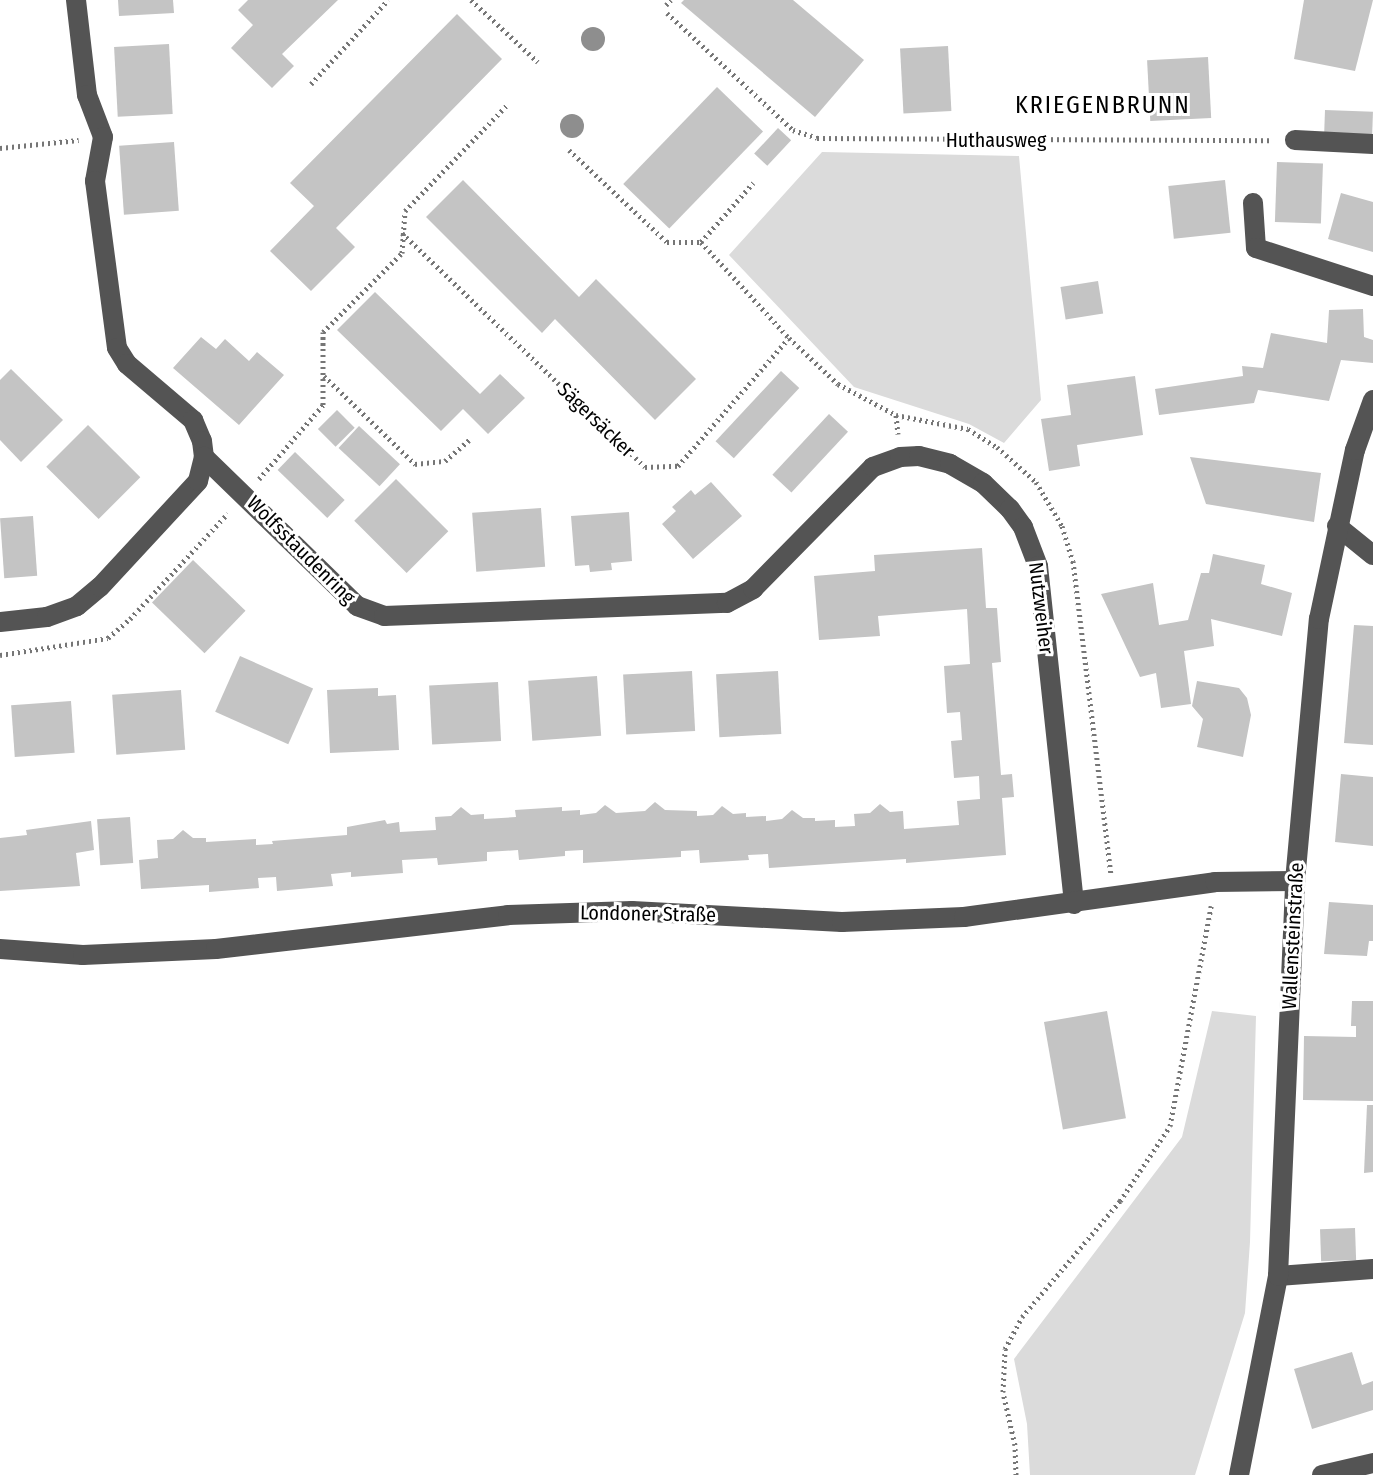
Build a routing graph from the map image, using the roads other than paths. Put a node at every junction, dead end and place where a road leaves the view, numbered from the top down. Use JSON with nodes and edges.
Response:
{"nodes":[{"id":1,"x":76,"y":0,"type":"edge"},
{"id":2,"x":1295,"y":140,"type":"road end"},
{"id":3,"x":1373,"y":144,"type":"edge"},
{"id":4,"x":1253,"y":203,"type":"dead end"},
{"id":5,"x":1373,"y":286,"type":"edge"},
{"id":6,"x":1373,"y":400,"type":"edge"},
{"id":7,"x":204,"y":457,"type":"junction"},
{"id":8,"x":900,"y":457,"type":"joint"},
{"id":9,"x":1337,"y":526,"type":"junction"},
{"id":10,"x":1373,"y":555,"type":"edge"},
{"id":11,"x":0,"y":622,"type":"edge"},
{"id":12,"x":1295,"y":881,"type":"junction"},
{"id":13,"x":1074,"y":904,"type":"junction"},
{"id":14,"x":0,"y":949,"type":"edge"},
{"id":15,"x":1373,"y":1269,"type":"edge"},
{"id":16,"x":1278,"y":1276,"type":"junction"},
{"id":17,"x":1373,"y":1463,"type":"edge"},
{"id":18,"x":1239,"y":1475,"type":"edge"},
{"id":19,"x":1322,"y":1475,"type":"edge"}],
"edges":[{"from":1,"to":7,"type":"street"},
{"from":2,"to":3,"type":"street"},
{"from":4,"to":5,"type":"street"},
{"from":6,"to":9,"type":"street","name":"Wallensteinstraße"},
{"from":7,"to":8,"type":"street","name":"Wolfsstaudenring"},
{"from":7,"to":11,"type":"street"},
{"from":8,"to":13,"type":"street","name":"Nutzweiher"},
{"from":9,"to":10,"type":"street"},
{"from":9,"to":12,"type":"street","name":"Wallensteinstraße"},
{"from":12,"to":13,"type":"street","name":"Londoner Straße"},
{"from":12,"to":16,"type":"street","name":"Wallensteinstraße"},
{"from":13,"to":14,"type":"street","name":"Londoner Straße"},
{"from":15,"to":16,"type":"street"},
{"from":16,"to":18,"type":"street","name":"Wallensteinstraße"},
{"from":17,"to":19,"type":"street"}]}
